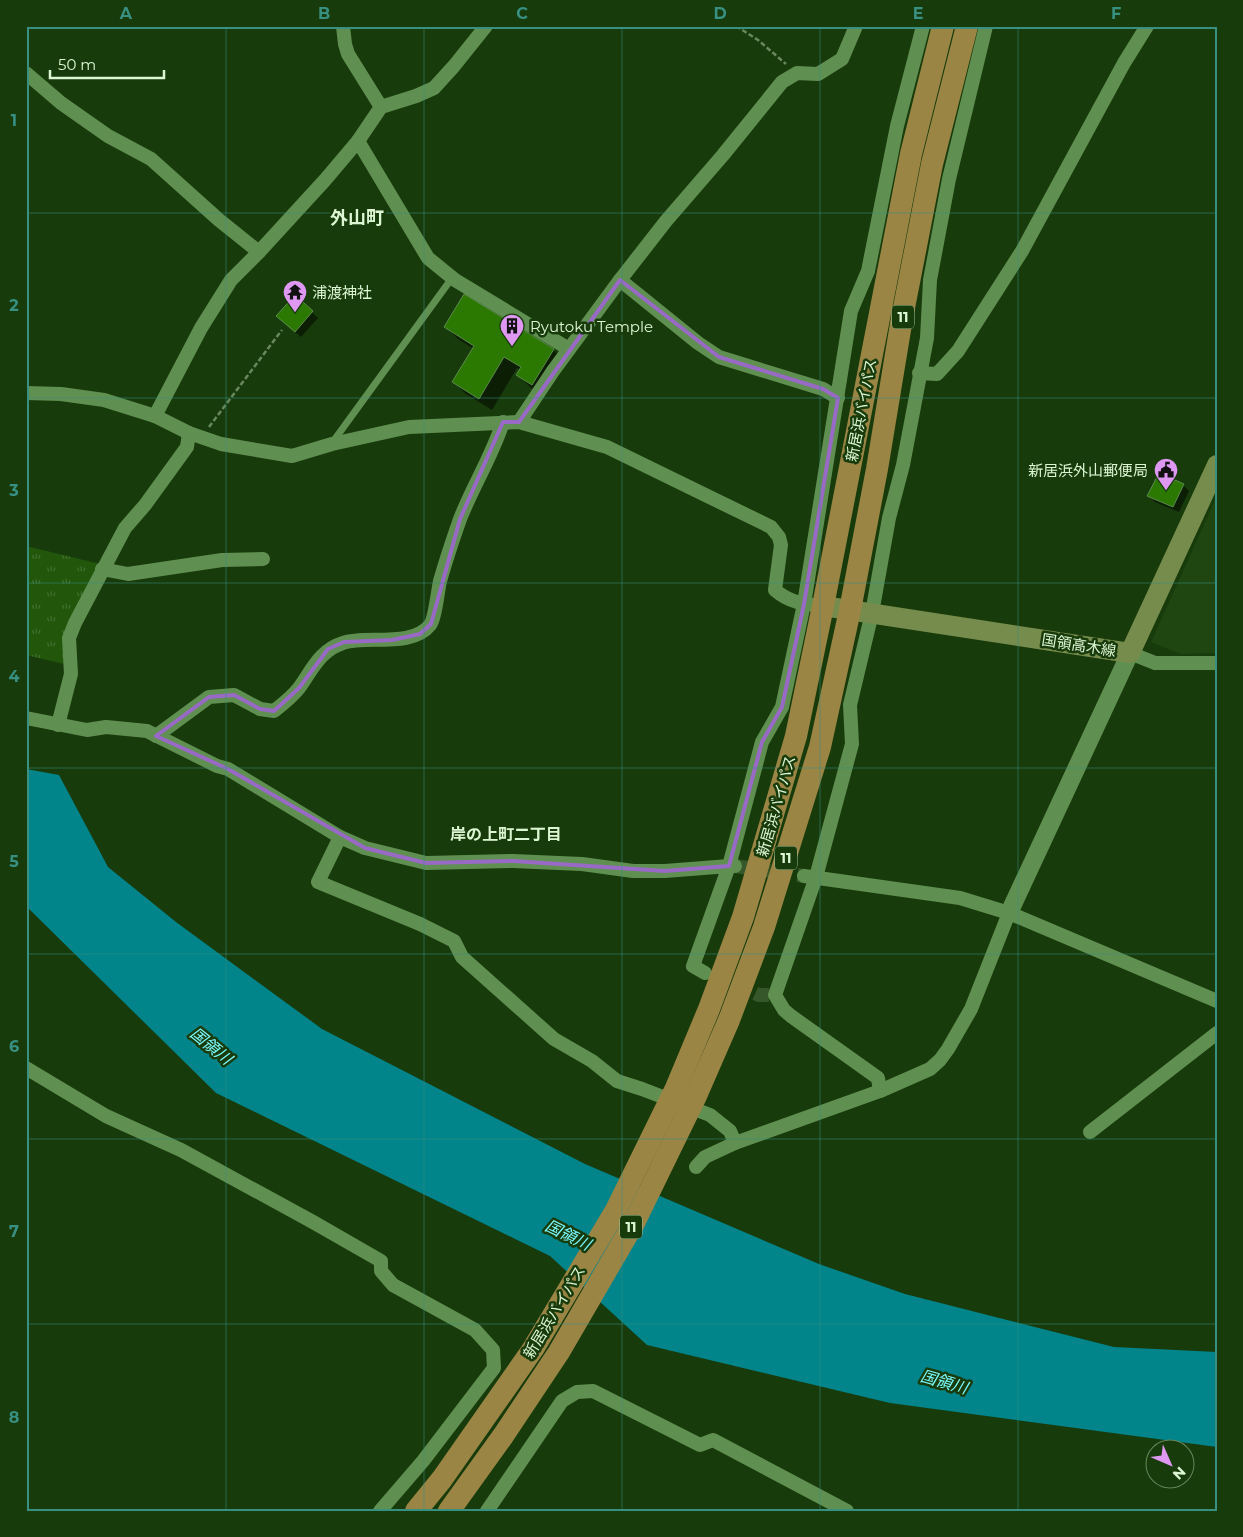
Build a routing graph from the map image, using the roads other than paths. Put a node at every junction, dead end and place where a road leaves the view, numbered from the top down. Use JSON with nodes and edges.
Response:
{"nodes":[{"id":1,"x":343,"y":26,"type":"edge"},
{"id":2,"x":486,"y":26,"type":"edge"},
{"id":3,"x":856,"y":26,"type":"edge"},
{"id":4,"x":923,"y":26,"type":"edge"},
{"id":5,"x":943,"y":26,"type":"edge"},
{"id":6,"x":967,"y":26,"type":"edge"},
{"id":7,"x":986,"y":26,"type":"edge"},
{"id":8,"x":1147,"y":26,"type":"edge"},
{"id":9,"x":26,"y":73,"type":"edge"},
{"id":10,"x":380,"y":107,"type":"junction"},
{"id":11,"x":358,"y":141,"type":"junction"},
{"id":12,"x":259,"y":252,"type":"junction"},
{"id":13,"x":452,"y":278,"type":"junction"},
{"id":14,"x":620,"y":280,"type":"junction"},
{"id":15,"x":569,"y":349,"type":"junction"},
{"id":16,"x":920,"y":373,"type":"junction"},
{"id":17,"x":26,"y":394,"type":"edge"},
{"id":18,"x":838,"y":398,"type":"junction"},
{"id":19,"x":155,"y":416,"type":"junction"},
{"id":20,"x":503,"y":422,"type":"junction"},
{"id":21,"x":519,"y":422,"type":"junction"},
{"id":22,"x":195,"y":435,"type":"junction"},
{"id":23,"x":332,"y":444,"type":"junction"},
{"id":24,"x":1217,"y":464,"type":"edge"},
{"id":25,"x":263,"y":559,"type":"dead end"},
{"id":26,"x":102,"y":569,"type":"junction"},
{"id":27,"x":814,"y":605,"type":"junction"},
{"id":28,"x":850,"y":610,"type":"junction"},
{"id":29,"x":872,"y":613,"type":"junction"},
{"id":30,"x":1130,"y":653,"type":"junction"},
{"id":31,"x":1217,"y":663,"type":"edge"},
{"id":32,"x":26,"y":718,"type":"edge"},
{"id":33,"x":58,"y":725,"type":"junction"},
{"id":34,"x":156,"y":736,"type":"junction"},
{"id":35,"x":340,"y":836,"type":"junction"},
{"id":36,"x":732,"y":866,"type":"junction"},
{"id":37,"x":810,"y":877,"type":"junction"},
{"id":38,"x":1009,"y":913,"type":"junction"},
{"id":39,"x":705,"y":973,"type":"dead end"},
{"id":40,"x":1217,"y":1001,"type":"edge"},
{"id":41,"x":1217,"y":1033,"type":"edge"},
{"id":42,"x":26,"y":1068,"type":"edge"},
{"id":43,"x":880,"y":1091,"type":"junction"},
{"id":44,"x":685,"y":1093,"type":"junction"},
{"id":45,"x":1090,"y":1132,"type":"dead end"},
{"id":46,"x":734,"y":1143,"type":"junction"},
{"id":47,"x":696,"y":1167,"type":"dead end"},
{"id":48,"x":380,"y":1511,"type":"edge"},
{"id":49,"x":416,"y":1511,"type":"edge"},
{"id":50,"x":449,"y":1511,"type":"edge"},
{"id":51,"x":487,"y":1511,"type":"edge"},
{"id":52,"x":847,"y":1511,"type":"edge"}],
"edges":[{"from":1,"to":10,"type":"street"},
{"from":2,"to":10,"type":"street"},
{"from":3,"to":14,"type":"street"},
{"from":4,"to":18,"type":"street"},
{"from":5,"to":27,"type":"highway","name":"新居浜バイパス","number":"11"},
{"from":6,"to":28,"type":"highway","name":"新居浜バイパス","number":"11"},
{"from":7,"to":16,"type":"street"},
{"from":8,"to":16,"type":"street"},
{"from":9,"to":12,"type":"street"},
{"from":10,"to":11,"type":"street"},
{"from":11,"to":12,"type":"street"},
{"from":11,"to":13,"type":"street"},
{"from":12,"to":19,"type":"street"},
{"from":13,"to":15,"type":"street"},
{"from":13,"to":23,"type":"lane"},
{"from":14,"to":15,"type":"street"},
{"from":14,"to":18,"type":"street"},
{"from":15,"to":21,"type":"street"},
{"from":16,"to":29,"type":"street"},
{"from":17,"to":19,"type":"street"},
{"from":18,"to":27,"type":"street"},
{"from":19,"to":22,"type":"street"},
{"from":20,"to":21,"type":"street"},
{"from":20,"to":23,"type":"street"},
{"from":20,"to":34,"type":"street"},
{"from":21,"to":27,"type":"street"},
{"from":22,"to":23,"type":"street"},
{"from":22,"to":26,"type":"street"},
{"from":24,"to":30,"type":"main road","name":"国領高木線"},
{"from":25,"to":26,"type":"street"},
{"from":26,"to":33,"type":"street"},
{"from":27,"to":28,"type":"main road","name":"国領高木線"},
{"from":27,"to":36,"type":"street"},
{"from":27,"to":44,"type":"highway","name":"新居浜バイパス","number":"11"},
{"from":28,"to":29,"type":"main road","name":"国領高木線"},
{"from":28,"to":44,"type":"highway","name":"新居浜バイパス","number":"11"},
{"from":29,"to":30,"type":"main road","name":"国領高木線"},
{"from":29,"to":37,"type":"street"},
{"from":30,"to":31,"type":"street"},
{"from":30,"to":38,"type":"street"},
{"from":32,"to":33,"type":"street"},
{"from":33,"to":34,"type":"street"},
{"from":34,"to":35,"type":"street"},
{"from":35,"to":36,"type":"street"},
{"from":35,"to":46,"type":"street"},
{"from":36,"to":39,"type":"street"},
{"from":37,"to":38,"type":"street"},
{"from":37,"to":43,"type":"street"},
{"from":38,"to":40,"type":"street"},
{"from":38,"to":43,"type":"street"},
{"from":41,"to":45,"type":"street"},
{"from":42,"to":48,"type":"street"},
{"from":43,"to":46,"type":"street"},
{"from":44,"to":49,"type":"highway","name":"新居浜バイパス","number":"11"},
{"from":44,"to":50,"type":"highway","name":"新居浜バイパス","number":"11"},
{"from":46,"to":47,"type":"street"},
{"from":51,"to":52,"type":"street"}]}
